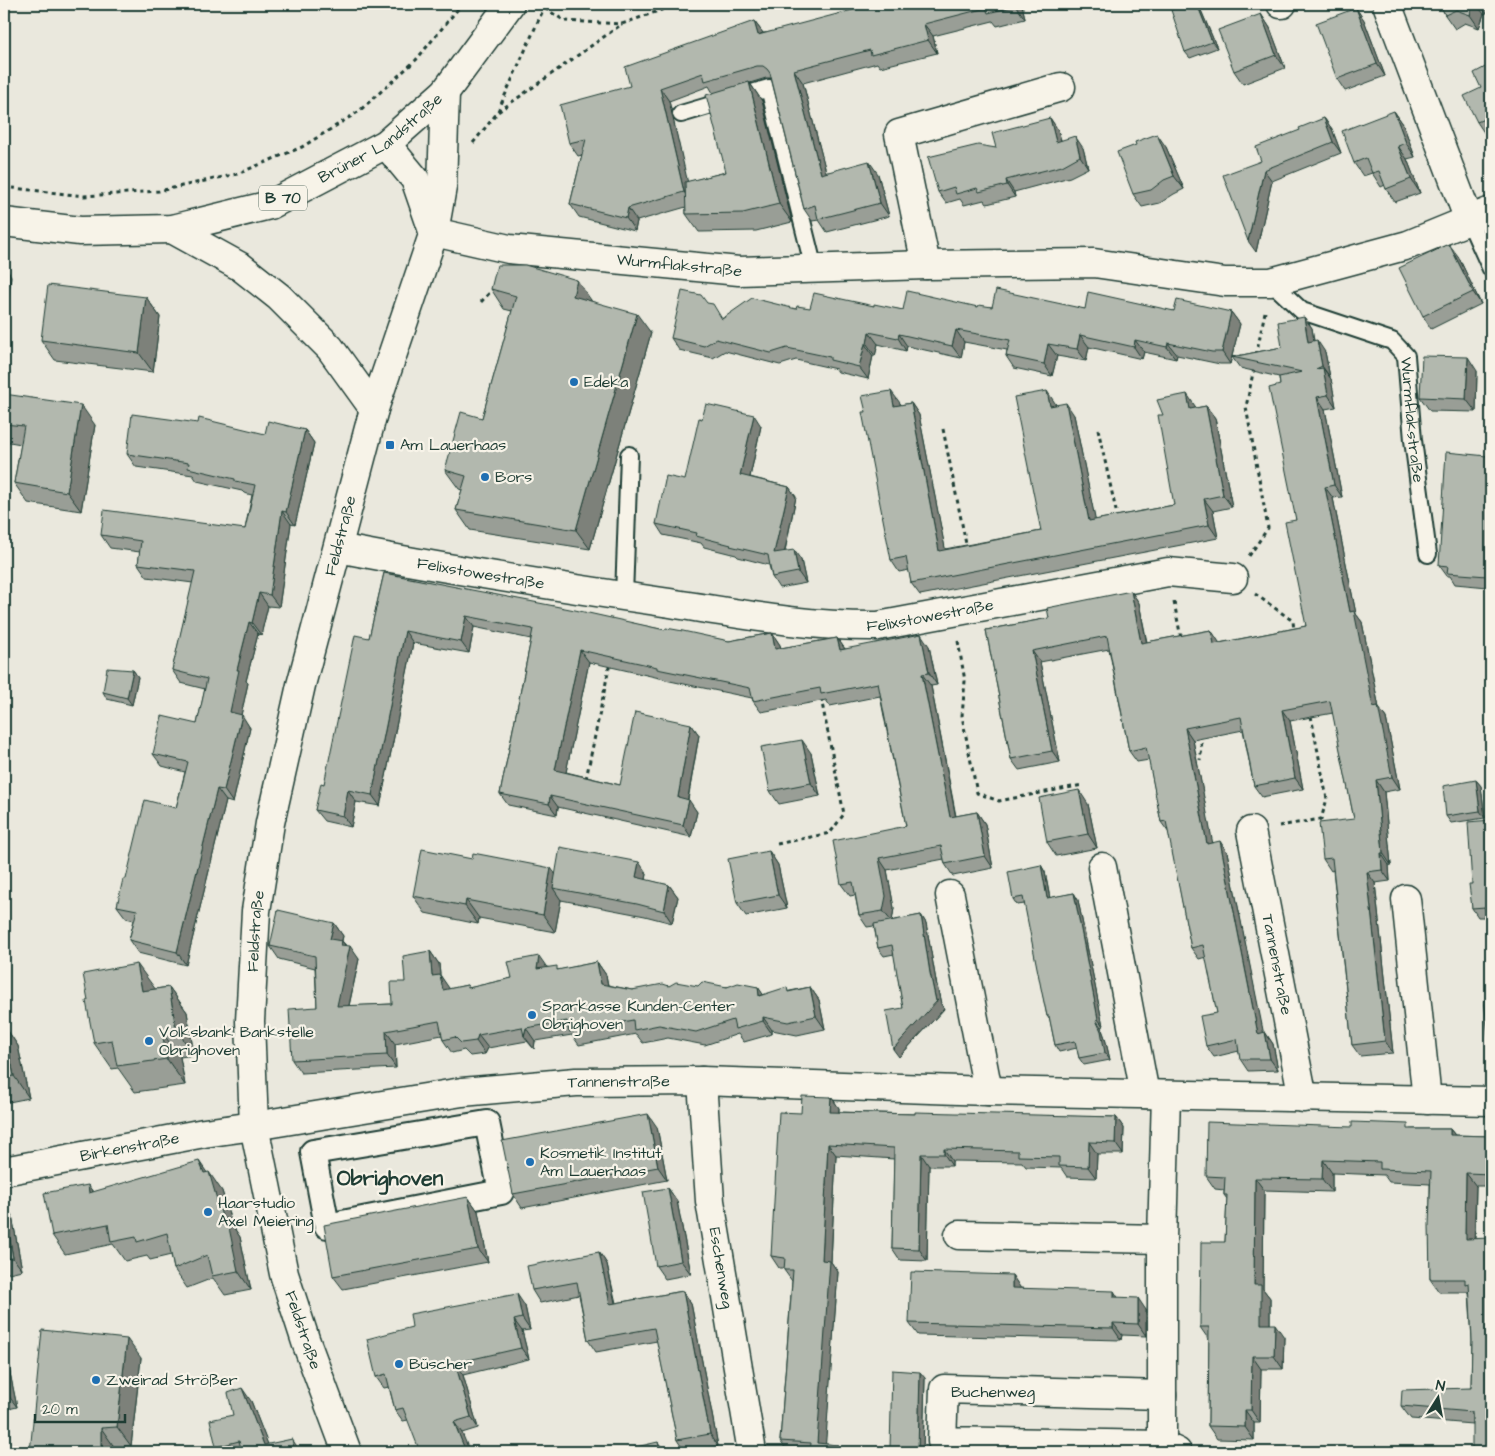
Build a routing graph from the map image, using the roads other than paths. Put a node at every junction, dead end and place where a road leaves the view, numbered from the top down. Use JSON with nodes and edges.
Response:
{"nodes":[{"id":1,"x":510,"y":4,"type":"edge"},
{"id":2,"x":1387,"y":4,"type":"edge"},
{"id":3,"x":1061,"y":87,"type":"dead end"},
{"id":4,"x":445,"y":92,"type":"junction"},
{"id":5,"x":682,"y":114,"type":"dead end"},
{"id":6,"x":386,"y":144,"type":"junction"},
{"id":7,"x":1480,"y":216,"type":"edge"},
{"id":8,"x":4,"y":222,"type":"edge"},
{"id":9,"x":172,"y":229,"type":"junction"},
{"id":10,"x":434,"y":232,"type":"junction"},
{"id":11,"x":926,"y":265,"type":"junction"},
{"id":12,"x":814,"y":269,"type":"junction"},
{"id":13,"x":1491,"y":269,"type":"edge"},
{"id":14,"x":1271,"y":282,"type":"junction"},
{"id":15,"x":374,"y":409,"type":"junction"},
{"id":16,"x":629,"y":455,"type":"dead end"},
{"id":17,"x":338,"y":548,"type":"junction"},
{"id":18,"x":1428,"y":554,"type":"dead end"},
{"id":19,"x":1233,"y":578,"type":"road end"},
{"id":20,"x":624,"y":596,"type":"junction"},
{"id":21,"x":1251,"y":831,"type":"road end"},
{"id":22,"x":1102,"y":867,"type":"dead end"},
{"id":23,"x":950,"y":895,"type":"dead end"},
{"id":24,"x":1406,"y":899,"type":"dead end"},
{"id":25,"x":702,"y":1081,"type":"junction"},
{"id":26,"x":988,"y":1091,"type":"junction"},
{"id":27,"x":1155,"y":1095,"type":"junction"},
{"id":28,"x":1303,"y":1098,"type":"junction"},
{"id":29,"x":1427,"y":1100,"type":"junction"},
{"id":30,"x":1491,"y":1101,"type":"edge"},
{"id":31,"x":254,"y":1126,"type":"junction"},
{"id":32,"x":313,"y":1152,"type":"joint"},
{"id":33,"x":4,"y":1170,"type":"edge"},
{"id":34,"x":959,"y":1235,"type":"dead end"},
{"id":35,"x":1162,"y":1239,"type":"junction"},
{"id":36,"x":1162,"y":1395,"type":"junction"},
{"id":37,"x":1169,"y":1449,"type":"edge"},
{"id":38,"x":347,"y":1452,"type":"edge"},
{"id":39,"x":752,"y":1452,"type":"edge"}],
"edges":[{"from":1,"to":4,"type":"street","name":"Brüner Landstraße","number":"B 70"},
{"from":2,"to":7,"type":"street"},
{"from":3,"to":11,"type":"street"},
{"from":4,"to":6,"type":"street","name":"Brüner Landstraße","number":"B 70"},
{"from":4,"to":10,"type":"street","name":"Feldstraße"},
{"from":5,"to":12,"type":"lane"},
{"from":6,"to":9,"type":"street","name":"Brüner Landstraße","number":"B 70"},
{"from":6,"to":10,"type":"street"},
{"from":7,"to":13,"type":"lane"},
{"from":7,"to":14,"type":"street","name":"Wurmflakstraße"},
{"from":8,"to":9,"type":"street","name":"Brüner Landstraße","number":"B 70"},
{"from":9,"to":15,"type":"street"},
{"from":10,"to":12,"type":"street","name":"Wurmflakstraße"},
{"from":10,"to":15,"type":"street","name":"Feldstraße"},
{"from":11,"to":12,"type":"street","name":"Wurmflakstraße"},
{"from":11,"to":14,"type":"street","name":"Wurmflakstraße"},
{"from":14,"to":18,"type":"lane","name":"Wurmflakstraße"},
{"from":15,"to":17,"type":"street","name":"Feldstraße"},
{"from":16,"to":20,"type":"lane"},
{"from":17,"to":20,"type":"street","name":"Felixstowestraße"},
{"from":17,"to":31,"type":"street","name":"Feldstraße"},
{"from":19,"to":20,"type":"street","name":"Felixstowestraße"},
{"from":21,"to":28,"type":"street","name":"Tannenstraße"},
{"from":22,"to":27,"type":"street"},
{"from":23,"to":26,"type":"street"},
{"from":24,"to":29,"type":"street"},
{"from":25,"to":26,"type":"street","name":"Tannenstraße"},
{"from":25,"to":31,"type":"street","name":"Tannenstraße"},
{"from":25,"to":39,"type":"street","name":"Eschenweg"},
{"from":26,"to":27,"type":"street","name":"Tannenstraße"},
{"from":27,"to":28,"type":"street","name":"Tannenstraße"},
{"from":27,"to":35,"type":"street","name":"Buchenweg"},
{"from":28,"to":29,"type":"street","name":"Tannenstraße"},
{"from":29,"to":30,"type":"street","name":"Tannenstraße"},
{"from":31,"to":33,"type":"street","name":"Birkenstraße"},
{"from":31,"to":38,"type":"street","name":"Feldstraße"},
{"from":32,"to":32,"type":"street"},
{"from":34,"to":35,"type":"street"},
{"from":35,"to":36,"type":"street","name":"Buchenweg"},
{"from":36,"to":37,"type":"street","name":"Buchenweg"},
{"from":36,"to":37,"type":"street","name":"Buchenweg"}]}
